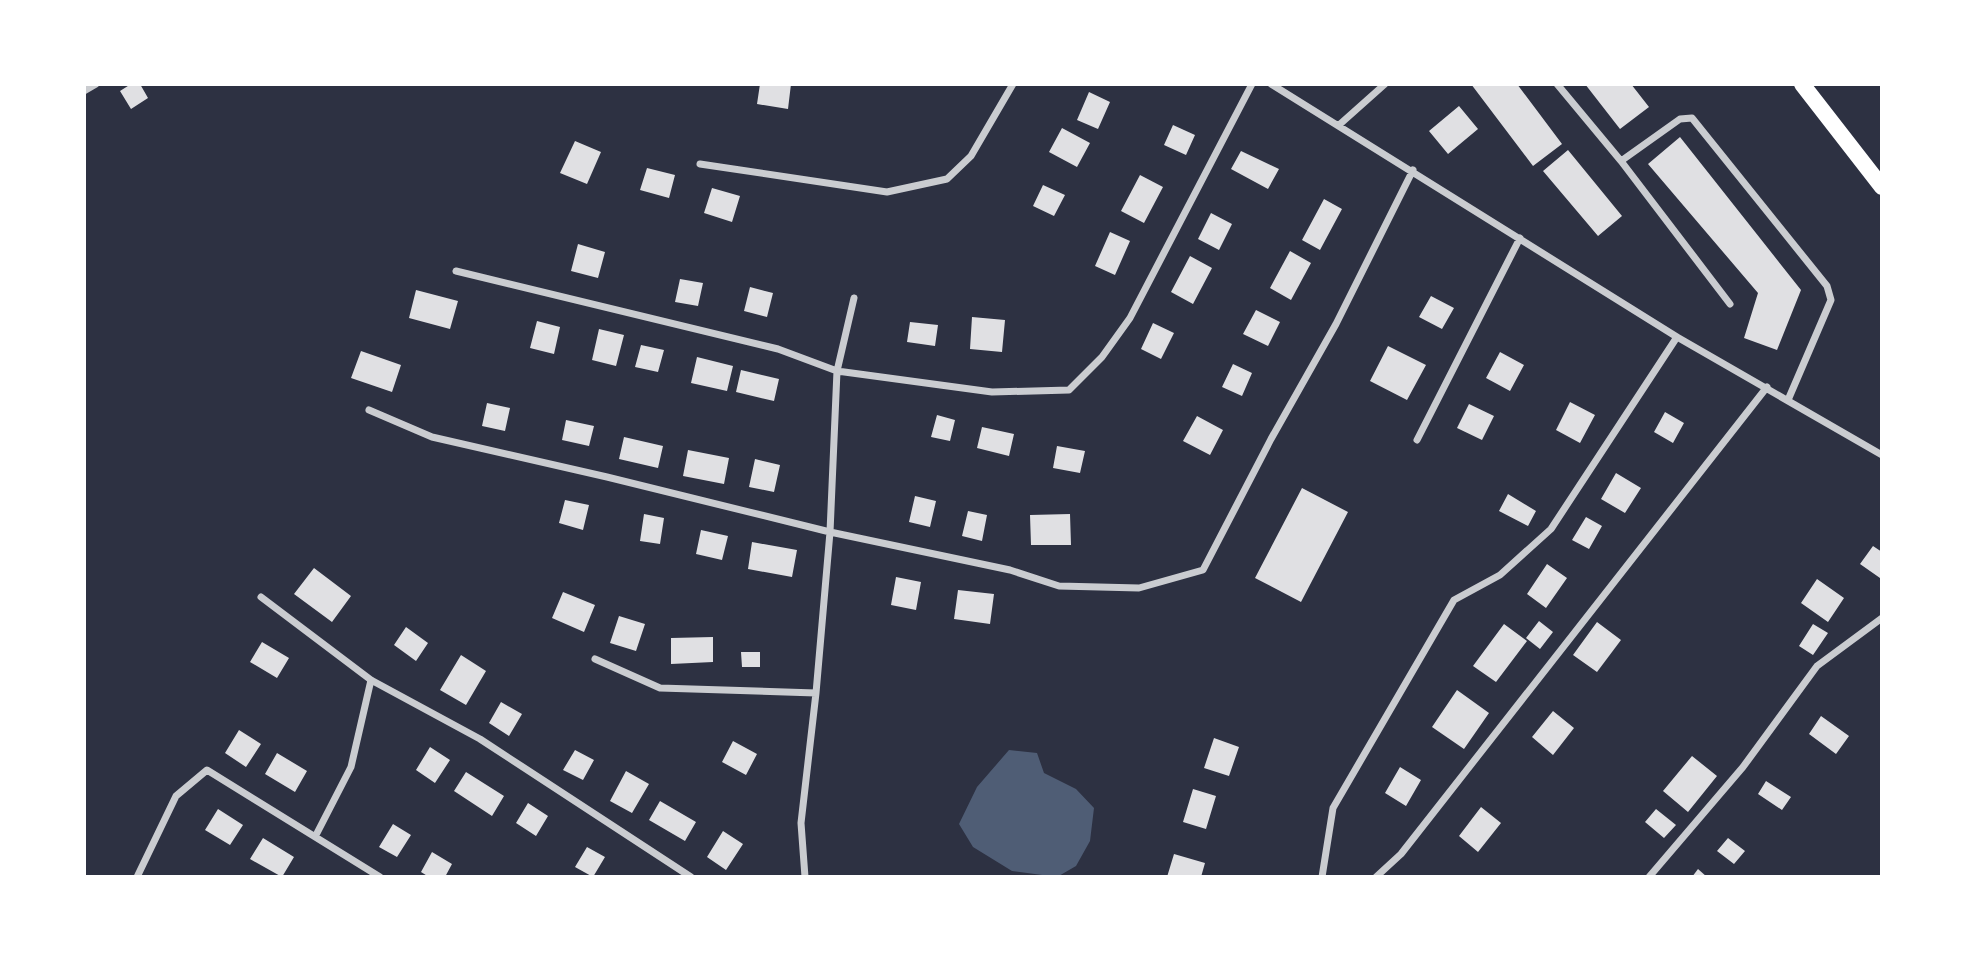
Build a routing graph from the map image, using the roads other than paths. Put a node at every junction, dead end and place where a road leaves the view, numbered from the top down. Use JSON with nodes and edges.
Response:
{"nodes":[{"id":1,"x":96,"y":84,"type":"edge"},
{"id":2,"x":1013,"y":84,"type":"edge"},
{"id":3,"x":1252,"y":84,"type":"edge"},
{"id":4,"x":1271,"y":84,"type":"edge"},
{"id":5,"x":1385,"y":84,"type":"edge"},
{"id":6,"x":1556,"y":84,"type":"edge"},
{"id":7,"x":1802,"y":84,"type":"edge"},
{"id":8,"x":84,"y":91,"type":"edge"},
{"id":9,"x":1339,"y":125,"type":"junction"},
{"id":10,"x":1621,"y":161,"type":"junction"},
{"id":11,"x":699,"y":164,"type":"dead end"},
{"id":12,"x":1413,"y":170,"type":"junction"},
{"id":13,"x":1882,"y":187,"type":"edge"},
{"id":14,"x":1520,"y":238,"type":"junction"},
{"id":15,"x":456,"y":271,"type":"dead end"},
{"id":16,"x":854,"y":298,"type":"dead end"},
{"id":17,"x":1730,"y":304,"type":"dead end"},
{"id":18,"x":1677,"y":337,"type":"junction"},
{"id":19,"x":837,"y":371,"type":"junction"},
{"id":20,"x":1767,"y":387,"type":"junction"},
{"id":21,"x":1788,"y":400,"type":"junction"},
{"id":22,"x":369,"y":410,"type":"dead end"},
{"id":23,"x":1417,"y":440,"type":"dead end"},
{"id":24,"x":1882,"y":455,"type":"edge"},
{"id":25,"x":830,"y":532,"type":"junction"},
{"id":26,"x":261,"y":597,"type":"dead end"},
{"id":27,"x":1882,"y":618,"type":"edge"},
{"id":28,"x":595,"y":659,"type":"dead end"},
{"id":29,"x":371,"y":680,"type":"junction"},
{"id":30,"x":816,"y":693,"type":"junction"},
{"id":31,"x":315,"y":837,"type":"junction"},
{"id":32,"x":137,"y":877,"type":"edge"},
{"id":33,"x":380,"y":877,"type":"edge"},
{"id":34,"x":691,"y":877,"type":"edge"},
{"id":35,"x":805,"y":877,"type":"edge"},
{"id":36,"x":1322,"y":877,"type":"edge"},
{"id":37,"x":1377,"y":877,"type":"edge"},
{"id":38,"x":1649,"y":877,"type":"edge"}],
"edges":[{"from":1,"to":8,"type":"street"},
{"from":2,"to":11,"type":"street"},
{"from":3,"to":19,"type":"street"},
{"from":4,"to":9,"type":"street"},
{"from":5,"to":9,"type":"street"},
{"from":6,"to":10,"type":"street"},
{"from":7,"to":13,"type":"main road"},
{"from":9,"to":12,"type":"street"},
{"from":10,"to":17,"type":"street"},
{"from":10,"to":21,"type":"street"},
{"from":12,"to":14,"type":"street"},
{"from":12,"to":25,"type":"street"},
{"from":14,"to":18,"type":"street"},
{"from":14,"to":23,"type":"street"},
{"from":15,"to":19,"type":"street"},
{"from":16,"to":19,"type":"street"},
{"from":18,"to":20,"type":"street"},
{"from":18,"to":36,"type":"street"},
{"from":19,"to":25,"type":"street"},
{"from":20,"to":21,"type":"street"},
{"from":20,"to":37,"type":"street"},
{"from":21,"to":24,"type":"street"},
{"from":22,"to":25,"type":"street"},
{"from":25,"to":30,"type":"street"},
{"from":26,"to":29,"type":"street"},
{"from":27,"to":38,"type":"street"},
{"from":28,"to":30,"type":"street"},
{"from":29,"to":31,"type":"street"},
{"from":29,"to":34,"type":"street"},
{"from":30,"to":35,"type":"street"},
{"from":31,"to":32,"type":"street"},
{"from":31,"to":33,"type":"street"}]}
